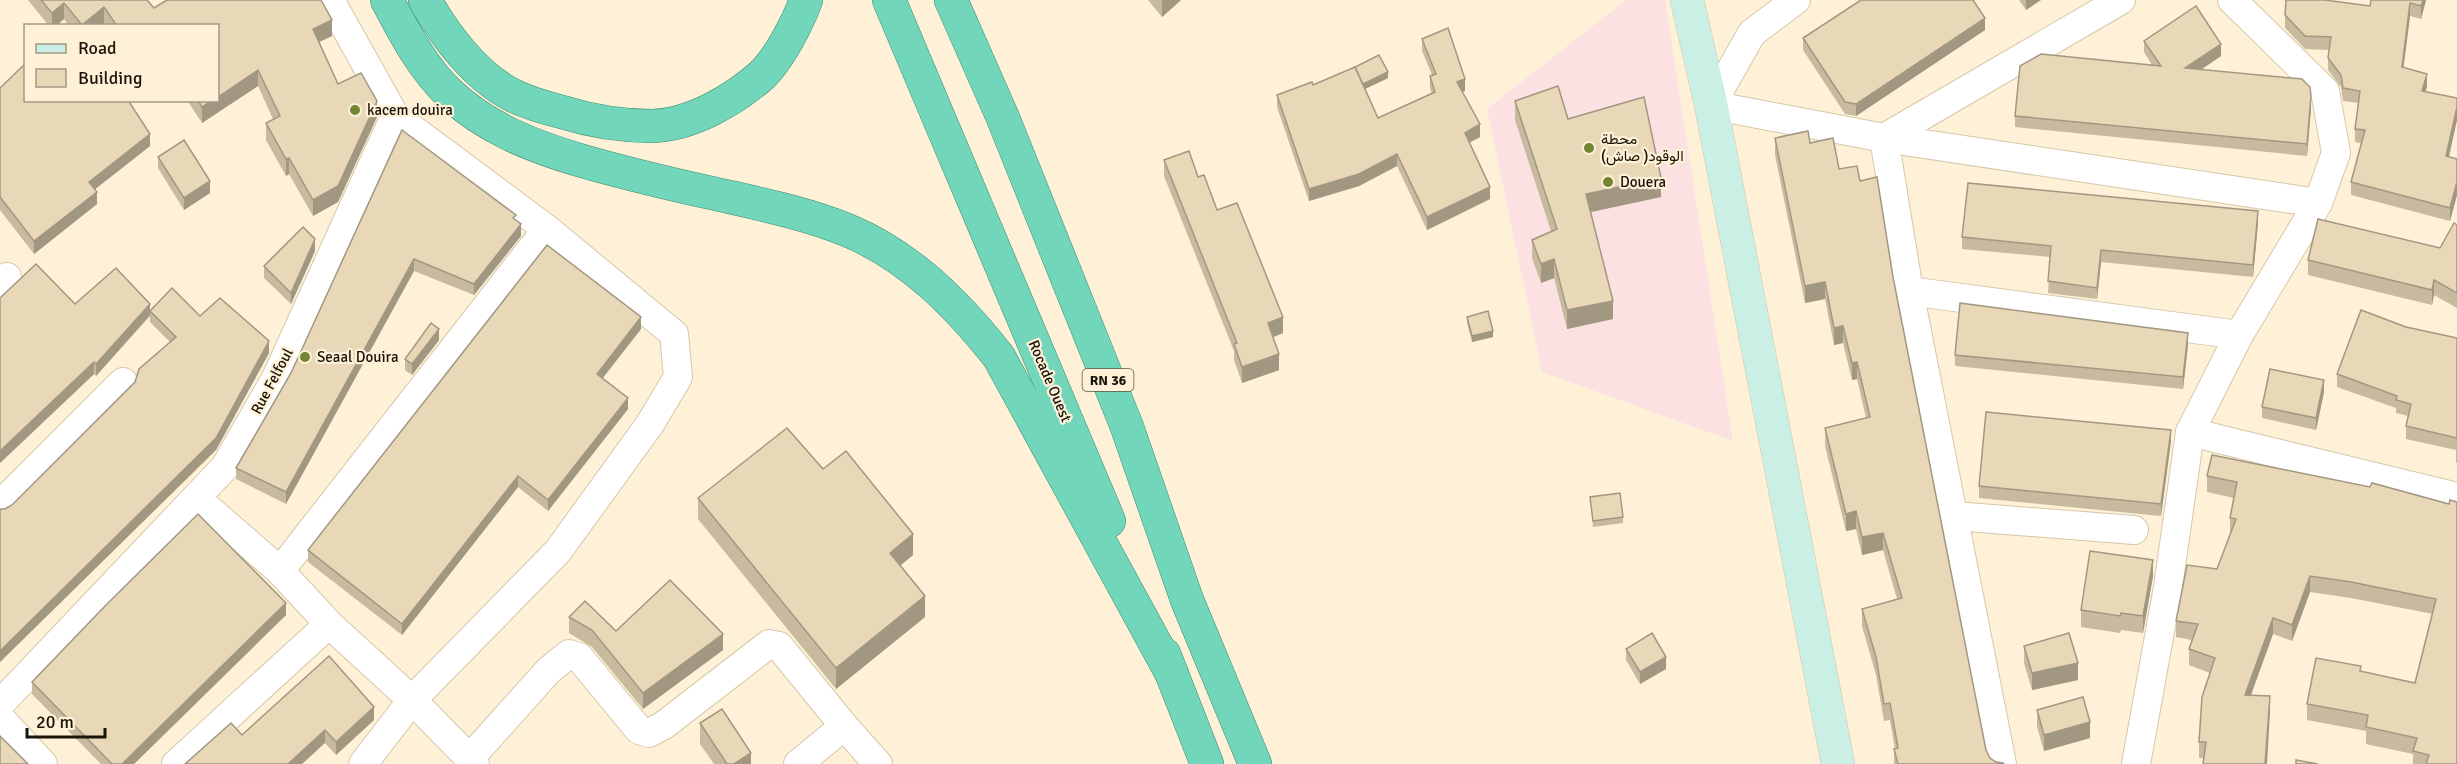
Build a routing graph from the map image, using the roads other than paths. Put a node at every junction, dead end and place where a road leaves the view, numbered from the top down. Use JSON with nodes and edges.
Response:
{"nodes":[{"id":1,"x":330,"y":0,"type":"edge"},
{"id":2,"x":387,"y":0,"type":"edge"},
{"id":3,"x":425,"y":0,"type":"edge"},
{"id":4,"x":806,"y":0,"type":"edge"},
{"id":5,"x":889,"y":0,"type":"edge"},
{"id":6,"x":951,"y":0,"type":"edge"},
{"id":7,"x":1688,"y":0,"type":"edge"},
{"id":8,"x":1796,"y":0,"type":"edge"},
{"id":9,"x":2121,"y":0,"type":"edge"},
{"id":10,"x":2232,"y":0,"type":"edge"},
{"id":11,"x":1711,"y":105,"type":"junction"},
{"id":12,"x":395,"y":116,"type":"junction"},
{"id":13,"x":1884,"y":138,"type":"junction"},
{"id":14,"x":2318,"y":203,"type":"junction"},
{"id":15,"x":547,"y":229,"type":"junction"},
{"id":16,"x":1909,"y":291,"type":"junction"},
{"id":17,"x":2239,"y":335,"type":"junction"},
{"id":18,"x":123,"y":382,"type":"dead end"},
{"id":19,"x":2190,"y":432,"type":"junction"},
{"id":20,"x":2457,"y":497,"type":"edge"},
{"id":21,"x":196,"y":498,"type":"junction"},
{"id":22,"x":0,"y":505,"type":"edge"},
{"id":23,"x":1954,"y":516,"type":"junction"},
{"id":24,"x":2134,"y":530,"type":"dead end"},
{"id":25,"x":280,"y":571,"type":"junction"},
{"id":26,"x":329,"y":624,"type":"junction"},
{"id":27,"x":1172,"y":674,"type":"junction"},
{"id":28,"x":1224,"y":689,"type":"junction"},
{"id":29,"x":412,"y":700,"type":"junction"},
{"id":30,"x":0,"y":704,"type":"edge"},
{"id":31,"x":0,"y":718,"type":"edge"},
{"id":32,"x":844,"y":726,"type":"junction"},
{"id":33,"x":473,"y":761,"type":"edge"},
{"id":34,"x":43,"y":764,"type":"edge"},
{"id":35,"x":176,"y":764,"type":"edge"},
{"id":36,"x":363,"y":764,"type":"edge"},
{"id":37,"x":798,"y":764,"type":"edge"},
{"id":38,"x":878,"y":764,"type":"edge"},
{"id":39,"x":1207,"y":764,"type":"edge"},
{"id":40,"x":1255,"y":764,"type":"edge"},
{"id":41,"x":1276,"y":764,"type":"edge"},
{"id":42,"x":1838,"y":764,"type":"edge"},
{"id":43,"x":2002,"y":764,"type":"edge"},
{"id":44,"x":2136,"y":764,"type":"edge"}],
"edges":[{"from":1,"to":12,"type":"street"},
{"from":2,"to":27,"type":"highway"},
{"from":3,"to":4,"type":"highway"},
{"from":5,"to":27,"type":"highway","name":"Rocade Ouest"},
{"from":6,"to":28,"type":"highway","number":"RN 36"},
{"from":7,"to":11,"type":"main road"},
{"from":8,"to":11,"type":"street"},
{"from":9,"to":13,"type":"street"},
{"from":10,"to":14,"type":"street"},
{"from":11,"to":13,"type":"street"},
{"from":11,"to":42,"type":"main road"},
{"from":12,"to":15,"type":"street"},
{"from":12,"to":21,"type":"street","name":"Rue Felfoul"},
{"from":13,"to":14,"type":"street"},
{"from":13,"to":16,"type":"street"},
{"from":14,"to":17,"type":"street"},
{"from":15,"to":25,"type":"street"},
{"from":15,"to":29,"type":"street"},
{"from":16,"to":17,"type":"street"},
{"from":16,"to":23,"type":"street"},
{"from":17,"to":19,"type":"street"},
{"from":18,"to":22,"type":"street"},
{"from":19,"to":20,"type":"street"},
{"from":19,"to":44,"type":"street"},
{"from":21,"to":25,"type":"street"},
{"from":21,"to":30,"type":"street","name":"Rue Felfoul"},
{"from":23,"to":24,"type":"street"},
{"from":23,"to":43,"type":"street"},
{"from":25,"to":26,"type":"street"},
{"from":26,"to":29,"type":"street"},
{"from":26,"to":35,"type":"street"},
{"from":27,"to":39,"type":"highway","name":"Rocade Ouest"},
{"from":28,"to":40,"type":"highway","number":"RN 36"},
{"from":28,"to":41,"type":"highway"},
{"from":29,"to":33,"type":"street"},
{"from":29,"to":36,"type":"street"},
{"from":31,"to":34,"type":"street"},
{"from":32,"to":33,"type":"street"},
{"from":32,"to":37,"type":"street"},
{"from":32,"to":38,"type":"street"}]}
